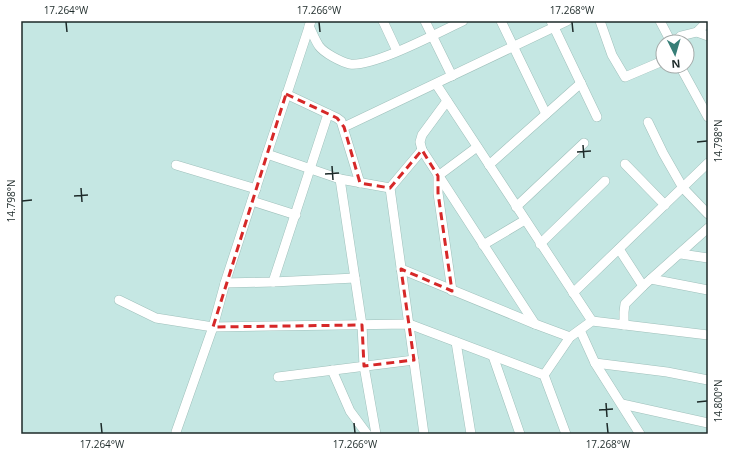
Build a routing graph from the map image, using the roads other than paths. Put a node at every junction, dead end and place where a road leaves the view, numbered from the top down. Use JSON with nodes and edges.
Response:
{"nodes":[{"id":1,"x":383,"y":21,"type":"edge"},
{"id":2,"x":425,"y":21,"type":"edge"},
{"id":3,"x":463,"y":21,"type":"edge"},
{"id":4,"x":501,"y":21,"type":"edge"},
{"id":5,"x":567,"y":21,"type":"edge"},
{"id":6,"x":600,"y":21,"type":"edge"},
{"id":7,"x":660,"y":21,"type":"edge"},
{"id":8,"x":708,"y":21,"type":"edge"},
{"id":9,"x":310,"y":24,"type":"edge"},
{"id":10,"x":552,"y":24,"type":"edge"},
{"id":11,"x":697,"y":32,"type":"junction"},
{"id":12,"x":667,"y":34,"type":"edge"},
{"id":13,"x":689,"y":34,"type":"edge"},
{"id":14,"x":432,"y":36,"type":"junction"},
{"id":15,"x":708,"y":36,"type":"edge"},
{"id":16,"x":513,"y":46,"type":"junction"},
{"id":17,"x":397,"y":51,"type":"junction"},
{"id":18,"x":655,"y":64,"type":"edge"},
{"id":19,"x":684,"y":74,"type":"edge"},
{"id":20,"x":452,"y":76,"type":"junction"},
{"id":21,"x":581,"y":83,"type":"junction"},
{"id":22,"x":436,"y":84,"type":"junction"},
{"id":23,"x":286,"y":94,"type":"junction"},
{"id":24,"x":447,"y":101,"type":"junction"},
{"id":25,"x":328,"y":114,"type":"junction"},
{"id":26,"x":546,"y":114,"type":"junction"},
{"id":27,"x":598,"y":118,"type":"dead end"},
{"id":28,"x":708,"y":118,"type":"edge"},
{"id":29,"x":648,"y":122,"type":"dead end"},
{"id":30,"x":344,"y":128,"type":"junction"},
{"id":31,"x":584,"y":143,"type":"dead end"},
{"id":32,"x":477,"y":147,"type":"junction"},
{"id":33,"x":422,"y":150,"type":"junction"},
{"id":34,"x":266,"y":154,"type":"junction"},
{"id":35,"x":626,"y":164,"type":"dead end"},
{"id":36,"x":176,"y":165,"type":"dead end"},
{"id":37,"x":489,"y":165,"type":"junction"},
{"id":38,"x":707,"y":165,"type":"edge"},
{"id":39,"x":310,"y":169,"type":"junction"},
{"id":40,"x":438,"y":176,"type":"junction"},
{"id":41,"x":340,"y":179,"type":"junction"},
{"id":42,"x":605,"y":181,"type":"dead end"},
{"id":43,"x":360,"y":183,"type":"junction"},
{"id":44,"x":390,"y":188,"type":"junction"},
{"id":45,"x":683,"y":188,"type":"junction"},
{"id":46,"x":256,"y":189,"type":"junction"},
{"id":47,"x":252,"y":201,"type":"junction"},
{"id":48,"x":665,"y":205,"type":"junction"},
{"id":49,"x":516,"y":207,"type":"junction"},
{"id":50,"x":708,"y":214,"type":"edge"},
{"id":51,"x":296,"y":215,"type":"junction"},
{"id":52,"x":525,"y":220,"type":"junction"},
{"id":53,"x":708,"y":228,"type":"edge"},
{"id":54,"x":540,"y":244,"type":"junction"},
{"id":55,"x":483,"y":245,"type":"junction"},
{"id":56,"x":619,"y":249,"type":"junction"},
{"id":57,"x":681,"y":254,"type":"junction"},
{"id":58,"x":708,"y":258,"type":"edge"},
{"id":59,"x":401,"y":269,"type":"junction"},
{"id":60,"x":355,"y":278,"type":"junction"},
{"id":61,"x":651,"y":279,"type":"junction"},
{"id":62,"x":273,"y":282,"type":"junction"},
{"id":63,"x":225,"y":283,"type":"junction"},
{"id":64,"x":643,"y":286,"type":"junction"},
{"id":65,"x":708,"y":290,"type":"edge"},
{"id":66,"x":452,"y":291,"type":"junction"},
{"id":67,"x":573,"y":293,"type":"junction"},
{"id":68,"x":119,"y":300,"type":"dead end"},
{"id":69,"x":592,"y":321,"type":"junction"},
{"id":70,"x":409,"y":324,"type":"junction"},
{"id":71,"x":535,"y":324,"type":"junction"},
{"id":72,"x":362,"y":325,"type":"junction"},
{"id":73,"x":624,"y":325,"type":"junction"},
{"id":74,"x":213,"y":327,"type":"junction"},
{"id":75,"x":580,"y":330,"type":"junction"},
{"id":76,"x":708,"y":335,"type":"edge"},
{"id":77,"x":570,"y":337,"type":"junction"},
{"id":78,"x":456,"y":342,"type":"junction"},
{"id":79,"x":493,"y":356,"type":"junction"},
{"id":80,"x":414,"y":360,"type":"junction"},
{"id":81,"x":595,"y":363,"type":"junction"},
{"id":82,"x":364,"y":366,"type":"junction"},
{"id":83,"x":332,"y":370,"type":"junction"},
{"id":84,"x":544,"y":375,"type":"junction"},
{"id":85,"x":278,"y":377,"type":"dead end"},
{"id":86,"x":708,"y":380,"type":"edge"},
{"id":87,"x":622,"y":404,"type":"junction"},
{"id":88,"x":708,"y":423,"type":"edge"},
{"id":89,"x":176,"y":432,"type":"dead end"},
{"id":90,"x":367,"y":434,"type":"edge"},
{"id":91,"x":376,"y":434,"type":"edge"},
{"id":92,"x":424,"y":434,"type":"edge"},
{"id":93,"x":471,"y":434,"type":"edge"},
{"id":94,"x":520,"y":434,"type":"edge"},
{"id":95,"x":566,"y":434,"type":"edge"},
{"id":96,"x":640,"y":434,"type":"edge"}],
"edges":[{"from":1,"to":17,"type":"street"},
{"from":2,"to":14,"type":"street"},
{"from":3,"to":14,"type":"street"},
{"from":4,"to":16,"type":"street"},
{"from":5,"to":10,"type":"street"},
{"from":6,"to":18,"type":"street"},
{"from":7,"to":12,"type":"street"},
{"from":8,"to":11,"type":"street"},
{"from":9,"to":17,"type":"street"},
{"from":9,"to":23,"type":"street"},
{"from":10,"to":16,"type":"street"},
{"from":10,"to":21,"type":"street"},
{"from":11,"to":13,"type":"street"},
{"from":11,"to":15,"type":"street"},
{"from":14,"to":17,"type":"street"},
{"from":14,"to":20,"type":"street"},
{"from":16,"to":20,"type":"street"},
{"from":16,"to":26,"type":"street"},
{"from":19,"to":28,"type":"street"},
{"from":20,"to":22,"type":"street"},
{"from":21,"to":26,"type":"street"},
{"from":21,"to":27,"type":"street"},
{"from":22,"to":24,"type":"street"},
{"from":22,"to":30,"type":"street"},
{"from":23,"to":25,"type":"street"},
{"from":23,"to":34,"type":"street"},
{"from":24,"to":32,"type":"street"},
{"from":24,"to":33,"type":"street"},
{"from":25,"to":30,"type":"street"},
{"from":25,"to":39,"type":"street"},
{"from":26,"to":37,"type":"street"},
{"from":29,"to":45,"type":"street"},
{"from":30,"to":43,"type":"street"},
{"from":31,"to":49,"type":"street"},
{"from":32,"to":37,"type":"street"},
{"from":32,"to":40,"type":"street"},
{"from":33,"to":40,"type":"street"},
{"from":33,"to":44,"type":"street"},
{"from":34,"to":39,"type":"street"},
{"from":34,"to":46,"type":"street"},
{"from":35,"to":48,"type":"street"},
{"from":36,"to":46,"type":"street"},
{"from":37,"to":49,"type":"street"},
{"from":38,"to":45,"type":"street"},
{"from":39,"to":41,"type":"street"},
{"from":39,"to":51,"type":"street"},
{"from":40,"to":55,"type":"street"},
{"from":40,"to":66,"type":"street"},
{"from":41,"to":43,"type":"street"},
{"from":41,"to":60,"type":"street"},
{"from":42,"to":54,"type":"street"},
{"from":43,"to":44,"type":"street"},
{"from":44,"to":59,"type":"street"},
{"from":45,"to":48,"type":"street"},
{"from":45,"to":50,"type":"street"},
{"from":46,"to":47,"type":"street"},
{"from":47,"to":51,"type":"street"},
{"from":47,"to":63,"type":"street"},
{"from":48,"to":56,"type":"street"},
{"from":49,"to":52,"type":"street"},
{"from":51,"to":62,"type":"street"},
{"from":52,"to":54,"type":"street"},
{"from":52,"to":55,"type":"street"},
{"from":53,"to":57,"type":"street"},
{"from":54,"to":67,"type":"street"},
{"from":55,"to":71,"type":"street"},
{"from":56,"to":64,"type":"street"},
{"from":56,"to":67,"type":"street"},
{"from":57,"to":58,"type":"street"},
{"from":57,"to":61,"type":"street"},
{"from":59,"to":66,"type":"street"},
{"from":59,"to":70,"type":"street"},
{"from":60,"to":62,"type":"street"},
{"from":60,"to":72,"type":"street"},
{"from":61,"to":64,"type":"street"},
{"from":61,"to":65,"type":"street"},
{"from":62,"to":63,"type":"street"},
{"from":63,"to":74,"type":"street"},
{"from":64,"to":73,"type":"street"},
{"from":66,"to":71,"type":"street"},
{"from":67,"to":69,"type":"street"},
{"from":68,"to":74,"type":"street"},
{"from":69,"to":73,"type":"street"},
{"from":69,"to":75,"type":"street"},
{"from":70,"to":72,"type":"street"},
{"from":70,"to":78,"type":"street"},
{"from":70,"to":80,"type":"street"},
{"from":71,"to":77,"type":"street"},
{"from":72,"to":74,"type":"street"},
{"from":72,"to":82,"type":"street"},
{"from":73,"to":76,"type":"street"},
{"from":74,"to":89,"type":"street"},
{"from":75,"to":77,"type":"street"},
{"from":75,"to":81,"type":"street"},
{"from":77,"to":84,"type":"street"},
{"from":78,"to":79,"type":"street"},
{"from":78,"to":93,"type":"street"},
{"from":79,"to":84,"type":"street"},
{"from":79,"to":94,"type":"street"},
{"from":80,"to":82,"type":"street"},
{"from":80,"to":92,"type":"street"},
{"from":81,"to":86,"type":"street"},
{"from":81,"to":87,"type":"street"},
{"from":82,"to":83,"type":"street"},
{"from":82,"to":91,"type":"street"},
{"from":83,"to":85,"type":"street"},
{"from":83,"to":90,"type":"street"},
{"from":84,"to":95,"type":"street"},
{"from":87,"to":88,"type":"street"},
{"from":87,"to":96,"type":"street"}]}
